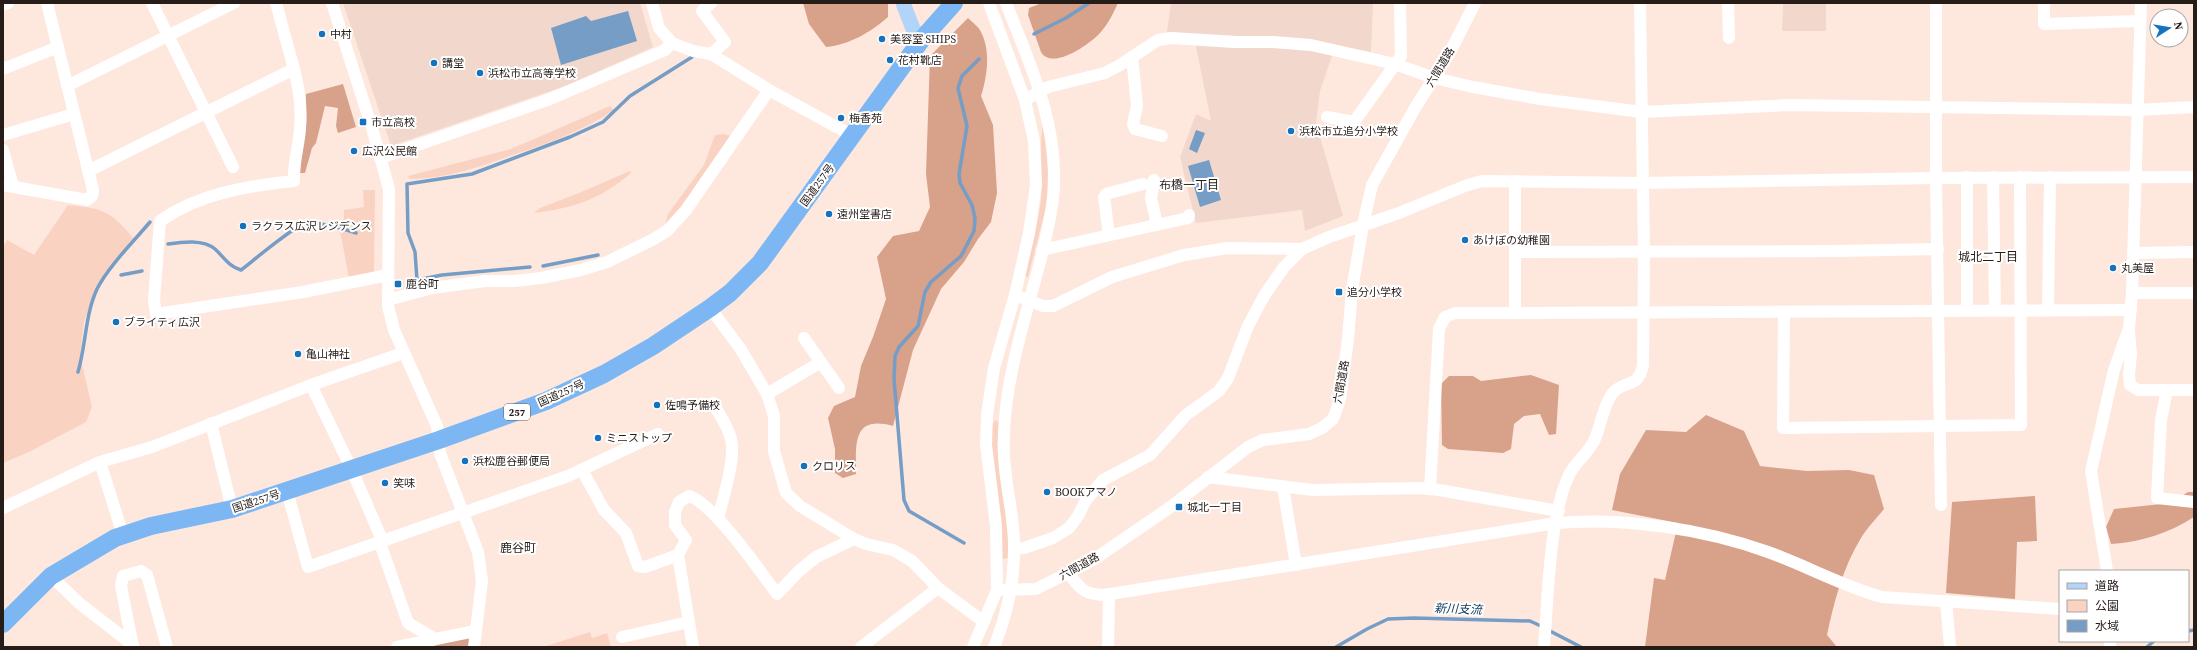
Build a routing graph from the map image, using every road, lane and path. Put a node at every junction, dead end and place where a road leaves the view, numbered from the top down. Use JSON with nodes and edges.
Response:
{"nodes":[{"id":1,"x":8,"y":3,"type":"edge"},
{"id":2,"x":48,"y":3,"type":"edge"},
{"id":3,"x":152,"y":3,"type":"edge"},
{"id":4,"x":234,"y":3,"type":"edge"},
{"id":5,"x":276,"y":3,"type":"edge"},
{"id":6,"x":332,"y":3,"type":"edge"},
{"id":7,"x":652,"y":3,"type":"edge"},
{"id":8,"x":711,"y":3,"type":"edge"},
{"id":9,"x":903,"y":3,"type":"edge"},
{"id":10,"x":954,"y":3,"type":"edge"},
{"id":11,"x":989,"y":3,"type":"edge"},
{"id":12,"x":1006,"y":3,"type":"edge"},
{"id":13,"x":1400,"y":3,"type":"edge"},
{"id":14,"x":1474,"y":3,"type":"edge"},
{"id":15,"x":1640,"y":3,"type":"edge"},
{"id":16,"x":1728,"y":3,"type":"edge"},
{"id":17,"x":1936,"y":3,"type":"edge"},
{"id":18,"x":2044,"y":3,"type":"edge"},
{"id":19,"x":2141,"y":3,"type":"edge"},
{"id":20,"x":3,"y":5,"type":"edge"},
{"id":21,"x":2139,"y":21,"type":"junction"},
{"id":22,"x":168,"y":34,"type":"junction"},
{"id":23,"x":1729,"y":38,"type":"dead end"},
{"id":24,"x":922,"y":39,"type":"junction"},
{"id":25,"x":672,"y":42,"type":"junction"},
{"id":26,"x":58,"y":47,"type":"junction"},
{"id":27,"x":711,"y":54,"type":"junction"},
{"id":28,"x":1132,"y":57,"type":"junction"},
{"id":29,"x":1395,"y":64,"type":"junction"},
{"id":30,"x":3,"y":68,"type":"edge"},
{"id":31,"x":294,"y":69,"type":"junction"},
{"id":32,"x":1434,"y":78,"type":"junction"},
{"id":33,"x":67,"y":86,"type":"junction"},
{"id":34,"x":769,"y":90,"type":"junction"},
{"id":35,"x":1040,"y":92,"type":"junction"},
{"id":36,"x":1025,"y":100,"type":"junction"},
{"id":37,"x":2194,"y":107,"type":"edge"},
{"id":38,"x":1936,"y":108,"type":"junction"},
{"id":39,"x":2138,"y":110,"type":"junction"},
{"id":40,"x":1642,"y":112,"type":"junction"},
{"id":41,"x":206,"y":113,"type":"junction"},
{"id":42,"x":74,"y":114,"type":"junction"},
{"id":43,"x":1327,"y":117,"type":"dead end"},
{"id":44,"x":3,"y":135,"type":"edge"},
{"id":45,"x":853,"y":136,"type":"junction"},
{"id":46,"x":1162,"y":136,"type":"dead end"},
{"id":47,"x":3,"y":150,"type":"edge"},
{"id":48,"x":382,"y":163,"type":"junction"},
{"id":49,"x":234,"y":167,"type":"dead end"},
{"id":50,"x":88,"y":171,"type":"junction"},
{"id":51,"x":1967,"y":177,"type":"junction"},
{"id":52,"x":1993,"y":177,"type":"junction"},
{"id":53,"x":2020,"y":177,"type":"junction"},
{"id":54,"x":2050,"y":177,"type":"junction"},
{"id":55,"x":2194,"y":177,"type":"edge"},
{"id":56,"x":1936,"y":178,"type":"junction"},
{"id":57,"x":2136,"y":178,"type":"junction"},
{"id":58,"x":1515,"y":181,"type":"junction"},
{"id":59,"x":1642,"y":183,"type":"junction"},
{"id":60,"x":7,"y":188,"type":"edge"},
{"id":61,"x":1189,"y":215,"type":"dead end"},
{"id":62,"x":1157,"y":225,"type":"junction"},
{"id":63,"x":1363,"y":225,"type":"junction"},
{"id":64,"x":1109,"y":235,"type":"junction"},
{"id":65,"x":1302,"y":249,"type":"junction"},
{"id":66,"x":1938,"y":249,"type":"junction"},
{"id":67,"x":1042,"y":250,"type":"junction"},
{"id":68,"x":1644,"y":251,"type":"junction"},
{"id":69,"x":1515,"y":252,"type":"junction"},
{"id":70,"x":2194,"y":252,"type":"edge"},
{"id":71,"x":2133,"y":253,"type":"junction"},
{"id":72,"x":388,"y":275,"type":"junction"},
{"id":73,"x":2132,"y":293,"type":"junction"},
{"id":74,"x":2194,"y":293,"type":"edge"},
{"id":75,"x":1015,"y":295,"type":"junction"},
{"id":76,"x":388,"y":300,"type":"junction"},
{"id":77,"x":1031,"y":300,"type":"junction"},
{"id":78,"x":710,"y":308,"type":"junction"},
{"id":79,"x":1939,"y":310,"type":"junction"},
{"id":80,"x":1967,"y":310,"type":"junction"},
{"id":81,"x":1995,"y":310,"type":"junction"},
{"id":82,"x":2020,"y":310,"type":"junction"},
{"id":83,"x":2048,"y":310,"type":"junction"},
{"id":84,"x":2131,"y":310,"type":"junction"},
{"id":85,"x":1643,"y":312,"type":"junction"},
{"id":86,"x":1784,"y":312,"type":"junction"},
{"id":87,"x":1515,"y":313,"type":"junction"},
{"id":88,"x":2129,"y":328,"type":"junction"},
{"id":89,"x":804,"y":338,"type":"dead end"},
{"id":90,"x":403,"y":352,"type":"junction"},
{"id":91,"x":821,"y":362,"type":"junction"},
{"id":92,"x":311,"y":385,"type":"junction"},
{"id":93,"x":840,"y":388,"type":"dead end"},
{"id":94,"x":2167,"y":390,"type":"junction"},
{"id":95,"x":2194,"y":390,"type":"edge"},
{"id":96,"x":767,"y":394,"type":"junction"},
{"id":97,"x":713,"y":403,"type":"dead end"},
{"id":98,"x":211,"y":423,"type":"junction"},
{"id":99,"x":1939,"y":428,"type":"junction"},
{"id":100,"x":658,"y":434,"type":"dead end"},
{"id":101,"x":439,"y":440,"type":"junction"},
{"id":102,"x":100,"y":462,"type":"junction"},
{"id":103,"x":351,"y":468,"type":"junction"},
{"id":104,"x":582,"y":470,"type":"junction"},
{"id":105,"x":1208,"y":477,"type":"junction"},
{"id":106,"x":1283,"y":487,"type":"junction"},
{"id":107,"x":1430,"y":489,"type":"junction"},
{"id":108,"x":287,"y":491,"type":"junction"},
{"id":109,"x":2194,"y":502,"type":"edge"},
{"id":110,"x":1941,"y":505,"type":"dead end"},
{"id":111,"x":3,"y":508,"type":"edge"},
{"id":112,"x":232,"y":509,"type":"junction"},
{"id":113,"x":1559,"y":511,"type":"junction"},
{"id":114,"x":462,"y":512,"type":"junction"},
{"id":115,"x":718,"y":519,"type":"junction"},
{"id":116,"x":1556,"y":523,"type":"junction"},
{"id":117,"x":123,"y":535,"type":"junction"},
{"id":118,"x":854,"y":539,"type":"junction"},
{"id":119,"x":382,"y":542,"type":"junction"},
{"id":120,"x":1014,"y":549,"type":"junction"},
{"id":121,"x":678,"y":555,"type":"junction"},
{"id":122,"x":1296,"y":565,"type":"junction"},
{"id":123,"x":2107,"y":570,"type":"edge"},
{"id":124,"x":1068,"y":573,"type":"junction"},
{"id":125,"x":52,"y":576,"type":"junction"},
{"id":126,"x":938,"y":588,"type":"junction"},
{"id":127,"x":997,"y":590,"type":"junction"},
{"id":128,"x":1012,"y":591,"type":"junction"},
{"id":129,"x":1109,"y":594,"type":"junction"},
{"id":130,"x":1946,"y":601,"type":"junction"},
{"id":131,"x":2059,"y":609,"type":"edge"},
{"id":132,"x":689,"y":622,"type":"junction"},
{"id":133,"x":984,"y":622,"type":"junction"},
{"id":134,"x":3,"y":624,"type":"edge"},
{"id":135,"x":475,"y":631,"type":"junction"},
{"id":136,"x":622,"y":637,"type":"dead end"},
{"id":137,"x":435,"y":639,"type":"junction"},
{"id":138,"x":1545,"y":641,"type":"edge"},
{"id":139,"x":975,"y":643,"type":"edge"},
{"id":140,"x":133,"y":646,"type":"edge"},
{"id":141,"x":167,"y":647,"type":"edge"},
{"id":142,"x":398,"y":647,"type":"edge"},
{"id":143,"x":474,"y":647,"type":"edge"},
{"id":144,"x":693,"y":647,"type":"edge"},
{"id":145,"x":861,"y":647,"type":"edge"},
{"id":146,"x":990,"y":647,"type":"edge"},
{"id":147,"x":994,"y":647,"type":"edge"},
{"id":148,"x":1108,"y":647,"type":"edge"},
{"id":149,"x":1950,"y":647,"type":"edge"}],
"edges":[{"from":1,"to":20,"type":"street"},
{"from":2,"to":26,"type":"street"},
{"from":3,"to":22,"type":"street"},
{"from":4,"to":22,"type":"street"},
{"from":5,"to":31,"type":"street"},
{"from":6,"to":48,"type":"street"},
{"from":7,"to":25,"type":"street"},
{"from":8,"to":27,"type":"street"},
{"from":9,"to":24,"type":"main road"},
{"from":10,"to":24,"type":"highway","name":"国道257号","number":"257"},
{"from":11,"to":36,"type":"street"},
{"from":12,"to":35,"type":"street"},
{"from":13,"to":29,"type":"street"},
{"from":14,"to":32,"type":"street","name":"六間道路"},
{"from":15,"to":40,"type":"street"},
{"from":16,"to":23,"type":"street"},
{"from":17,"to":38,"type":"street"},
{"from":18,"to":21,"type":"street"},
{"from":19,"to":21,"type":"street"},
{"from":21,"to":39,"type":"street"},
{"from":22,"to":33,"type":"street"},
{"from":22,"to":41,"type":"street"},
{"from":24,"to":45,"type":"highway","name":"国道257号","number":"257"},
{"from":25,"to":27,"type":"street"},
{"from":25,"to":48,"type":"street"},
{"from":26,"to":30,"type":"street"},
{"from":26,"to":33,"type":"street"},
{"from":27,"to":34,"type":"street"},
{"from":28,"to":29,"type":"street"},
{"from":28,"to":35,"type":"street"},
{"from":28,"to":46,"type":"street"},
{"from":29,"to":32,"type":"street"},
{"from":29,"to":43,"type":"street"},
{"from":31,"to":41,"type":"street"},
{"from":31,"to":72,"type":"street"},
{"from":32,"to":40,"type":"street"},
{"from":32,"to":63,"type":"street","name":"六間道路"},
{"from":33,"to":42,"type":"street"},
{"from":34,"to":45,"type":"street"},
{"from":34,"to":76,"type":"street"},
{"from":35,"to":36,"type":"street"},
{"from":35,"to":67,"type":"street"},
{"from":36,"to":75,"type":"street"},
{"from":37,"to":39,"type":"street"},
{"from":38,"to":39,"type":"street"},
{"from":38,"to":40,"type":"street"},
{"from":38,"to":56,"type":"street"},
{"from":39,"to":57,"type":"street"},
{"from":40,"to":59,"type":"street"},
{"from":41,"to":49,"type":"street"},
{"from":41,"to":50,"type":"street"},
{"from":42,"to":44,"type":"street"},
{"from":42,"to":50,"type":"street"},
{"from":45,"to":78,"type":"highway","name":"国道257号","number":"257"},
{"from":47,"to":60,"type":"street"},
{"from":48,"to":72,"type":"street"},
{"from":50,"to":60,"type":"street"},
{"from":51,"to":52,"type":"street"},
{"from":51,"to":56,"type":"street"},
{"from":51,"to":80,"type":"street"},
{"from":52,"to":53,"type":"street"},
{"from":52,"to":81,"type":"street"},
{"from":53,"to":54,"type":"street"},
{"from":53,"to":82,"type":"street"},
{"from":54,"to":57,"type":"street"},
{"from":54,"to":83,"type":"street"},
{"from":55,"to":57,"type":"street"},
{"from":56,"to":59,"type":"street"},
{"from":56,"to":66,"type":"street"},
{"from":57,"to":71,"type":"street"},
{"from":58,"to":59,"type":"street"},
{"from":58,"to":63,"type":"street"},
{"from":58,"to":69,"type":"street"},
{"from":59,"to":68,"type":"street"},
{"from":61,"to":62,"type":"street"},
{"from":62,"to":64,"type":"street"},
{"from":62,"to":64,"type":"street"},
{"from":63,"to":65,"type":"street"},
{"from":63,"to":105,"type":"street","name":"六間道路"},
{"from":64,"to":67,"type":"street"},
{"from":65,"to":77,"type":"street"},
{"from":65,"to":120,"type":"street"},
{"from":66,"to":68,"type":"street"},
{"from":66,"to":79,"type":"street"},
{"from":67,"to":77,"type":"street"},
{"from":68,"to":69,"type":"street"},
{"from":68,"to":85,"type":"street"},
{"from":69,"to":87,"type":"street"},
{"from":70,"to":71,"type":"street"},
{"from":71,"to":73,"type":"street"},
{"from":72,"to":76,"type":"street"},
{"from":73,"to":74,"type":"street"},
{"from":73,"to":84,"type":"street"},
{"from":75,"to":77,"type":"street"},
{"from":75,"to":127,"type":"street"},
{"from":76,"to":90,"type":"street"},
{"from":77,"to":120,"type":"street"},
{"from":78,"to":96,"type":"street"},
{"from":78,"to":101,"type":"highway","name":"国道257号","number":"257"},
{"from":79,"to":80,"type":"street"},
{"from":79,"to":86,"type":"street"},
{"from":79,"to":99,"type":"street"},
{"from":80,"to":81,"type":"street"},
{"from":81,"to":82,"type":"street"},
{"from":82,"to":83,"type":"street"},
{"from":82,"to":99,"type":"street"},
{"from":83,"to":84,"type":"street"},
{"from":84,"to":88,"type":"street"},
{"from":85,"to":86,"type":"street"},
{"from":85,"to":87,"type":"street"},
{"from":85,"to":113,"type":"street"},
{"from":86,"to":99,"type":"street"},
{"from":87,"to":107,"type":"street"},
{"from":88,"to":94,"type":"street"},
{"from":88,"to":123,"type":"street"},
{"from":89,"to":91,"type":"street"},
{"from":90,"to":92,"type":"street"},
{"from":90,"to":101,"type":"street"},
{"from":91,"to":93,"type":"street"},
{"from":91,"to":96,"type":"street"},
{"from":92,"to":98,"type":"street"},
{"from":92,"to":103,"type":"street"},
{"from":94,"to":95,"type":"street"},
{"from":94,"to":109,"type":"street"},
{"from":96,"to":118,"type":"street"},
{"from":97,"to":115,"type":"street"},
{"from":98,"to":102,"type":"street"},
{"from":98,"to":112,"type":"street"},
{"from":99,"to":110,"type":"street"},
{"from":100,"to":104,"type":"street"},
{"from":101,"to":103,"type":"highway","name":"国道257号","number":"257"},
{"from":101,"to":114,"type":"street"},
{"from":102,"to":111,"type":"street"},
{"from":102,"to":117,"type":"street"},
{"from":103,"to":108,"type":"highway","name":"国道257号","number":"257"},
{"from":103,"to":119,"type":"street"},
{"from":104,"to":114,"type":"street"},
{"from":104,"to":121,"type":"street"},
{"from":105,"to":106,"type":"street"},
{"from":105,"to":124,"type":"street","name":"六間道路"},
{"from":106,"to":107,"type":"street"},
{"from":106,"to":122,"type":"street"},
{"from":107,"to":113,"type":"street"},
{"from":108,"to":112,"type":"highway","name":"国道257号","number":"257"},
{"from":108,"to":119,"type":"street"},
{"from":112,"to":117,"type":"highway","name":"国道257号","number":"257"},
{"from":113,"to":116,"type":"street"},
{"from":114,"to":119,"type":"street"},
{"from":114,"to":135,"type":"street"},
{"from":115,"to":118,"type":"street"},
{"from":115,"to":121,"type":"street"},
{"from":116,"to":122,"type":"street"},
{"from":116,"to":130,"type":"street"},
{"from":116,"to":138,"type":"street"},
{"from":117,"to":125,"type":"highway","name":"国道257号","number":"257"},
{"from":118,"to":126,"type":"street"},
{"from":119,"to":137,"type":"street"},
{"from":120,"to":128,"type":"street"},
{"from":121,"to":132,"type":"street"},
{"from":122,"to":129,"type":"street"},
{"from":124,"to":128,"type":"street","name":"六間道路"},
{"from":124,"to":129,"type":"street"},
{"from":125,"to":134,"type":"highway","name":"国道257号","number":"257"},
{"from":125,"to":140,"type":"street"},
{"from":126,"to":133,"type":"street"},
{"from":126,"to":145,"type":"street"},
{"from":127,"to":128,"type":"street","name":"六間道路"},
{"from":127,"to":133,"type":"street"},
{"from":128,"to":147,"type":"street"},
{"from":129,"to":148,"type":"street"},
{"from":130,"to":131,"type":"street"},
{"from":130,"to":149,"type":"street"},
{"from":132,"to":136,"type":"street"},
{"from":132,"to":144,"type":"street"},
{"from":133,"to":139,"type":"street"},
{"from":135,"to":137,"type":"street"},
{"from":135,"to":143,"type":"street"},
{"from":137,"to":142,"type":"street"},
{"from":139,"to":146,"type":"street"},
{"from":140,"to":141,"type":"street"}]}
